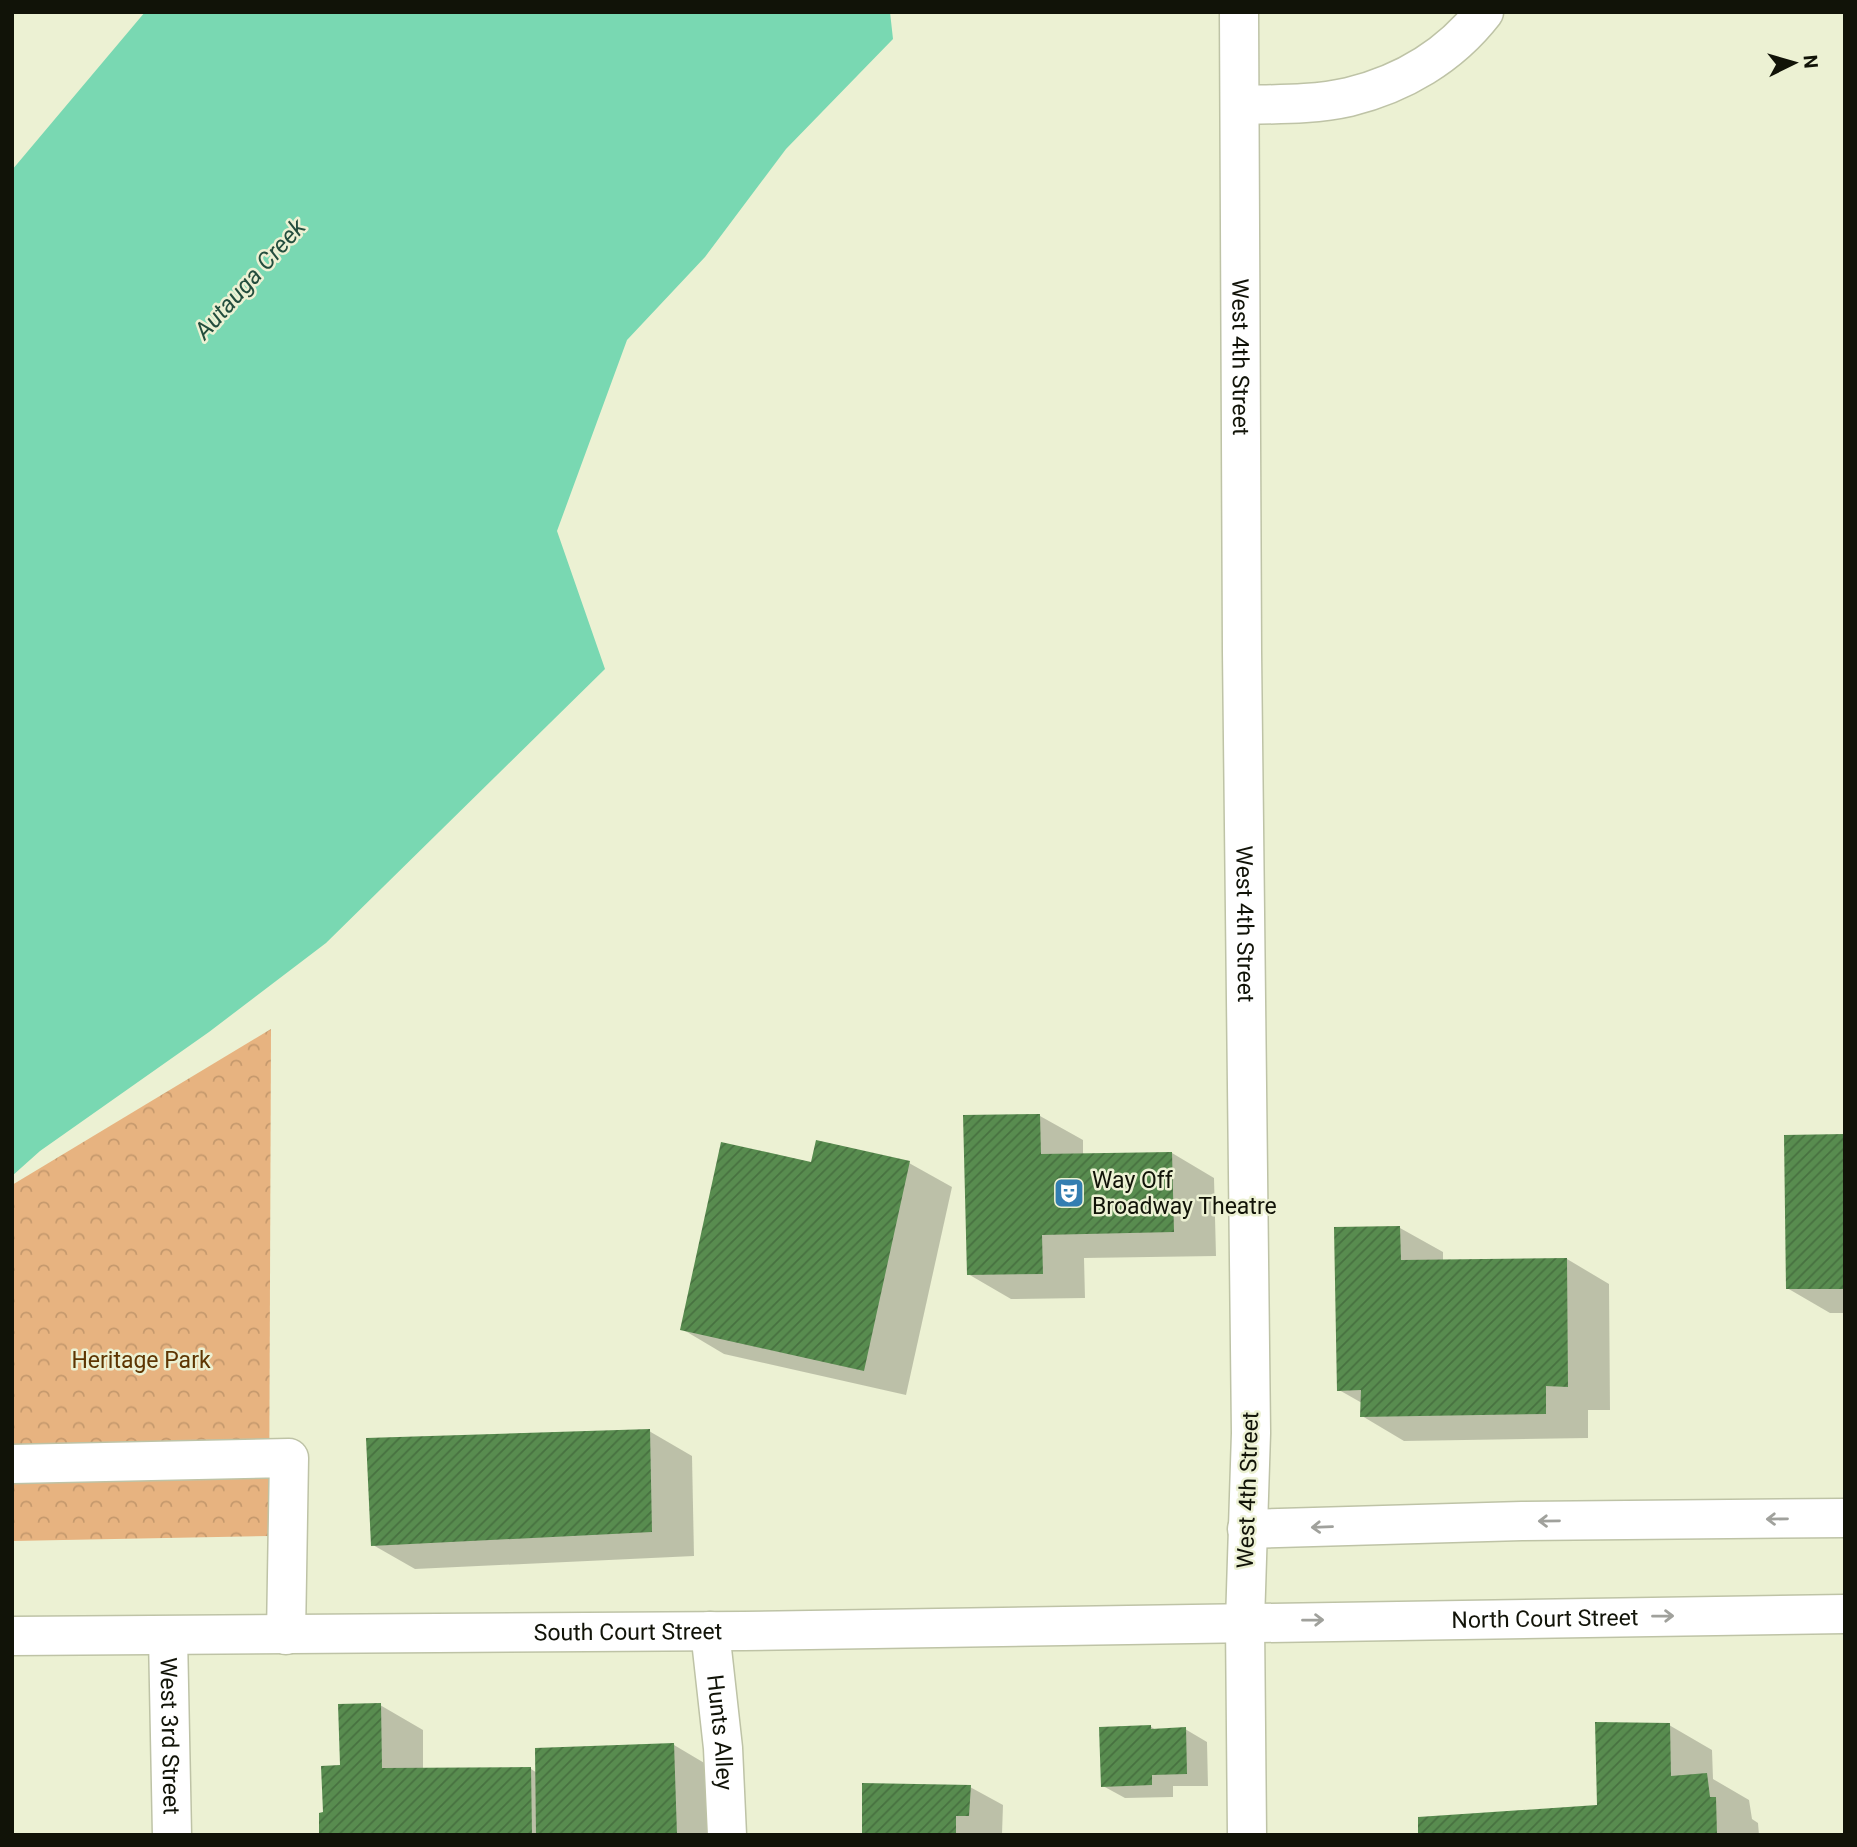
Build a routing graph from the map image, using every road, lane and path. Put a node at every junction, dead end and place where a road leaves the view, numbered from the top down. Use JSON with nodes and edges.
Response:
{"nodes":[{"id":1,"x":1239,"y":12,"type":"edge"},
{"id":2,"x":1484,"y":12,"type":"edge"},
{"id":3,"x":1240,"y":105,"type":"junction"},
{"id":4,"x":12,"y":1464,"type":"edge"},
{"id":5,"x":1845,"y":1518,"type":"edge"},
{"id":6,"x":1247,"y":1529,"type":"junction"},
{"id":7,"x":1845,"y":1614,"type":"edge"},
{"id":8,"x":1245,"y":1622,"type":"junction"},
{"id":9,"x":709,"y":1631,"type":"junction"},
{"id":10,"x":286,"y":1635,"type":"junction"},
{"id":11,"x":12,"y":1636,"type":"edge"},
{"id":12,"x":168,"y":1636,"type":"junction"},
{"id":13,"x":172,"y":1835,"type":"edge"},
{"id":14,"x":727,"y":1835,"type":"edge"},
{"id":15,"x":1247,"y":1835,"type":"edge"}],
"edges":[{"from":1,"to":3,"type":"street","name":"West 4th Street"},
{"from":2,"to":3,"type":"street"},
{"from":3,"to":6,"type":"street","name":"West 4th Street"},
{"from":4,"to":10,"type":"street"},
{"from":5,"to":6,"type":"street","one_way":true},
{"from":6,"to":8,"type":"street","name":"West 4th Street"},
{"from":8,"to":7,"type":"street","name":"North Court Street","one_way":true},
{"from":8,"to":9,"type":"street","name":"South Court Street"},
{"from":8,"to":15,"type":"street","name":"West 4th Street"},
{"from":9,"to":10,"type":"street","name":"South Court Street"},
{"from":9,"to":14,"type":"street","name":"Hunts Alley"},
{"from":10,"to":12,"type":"street","name":"South Court Street"},
{"from":11,"to":12,"type":"street","name":"South Court Street"},
{"from":12,"to":13,"type":"street","name":"West 3rd Street"}]}
